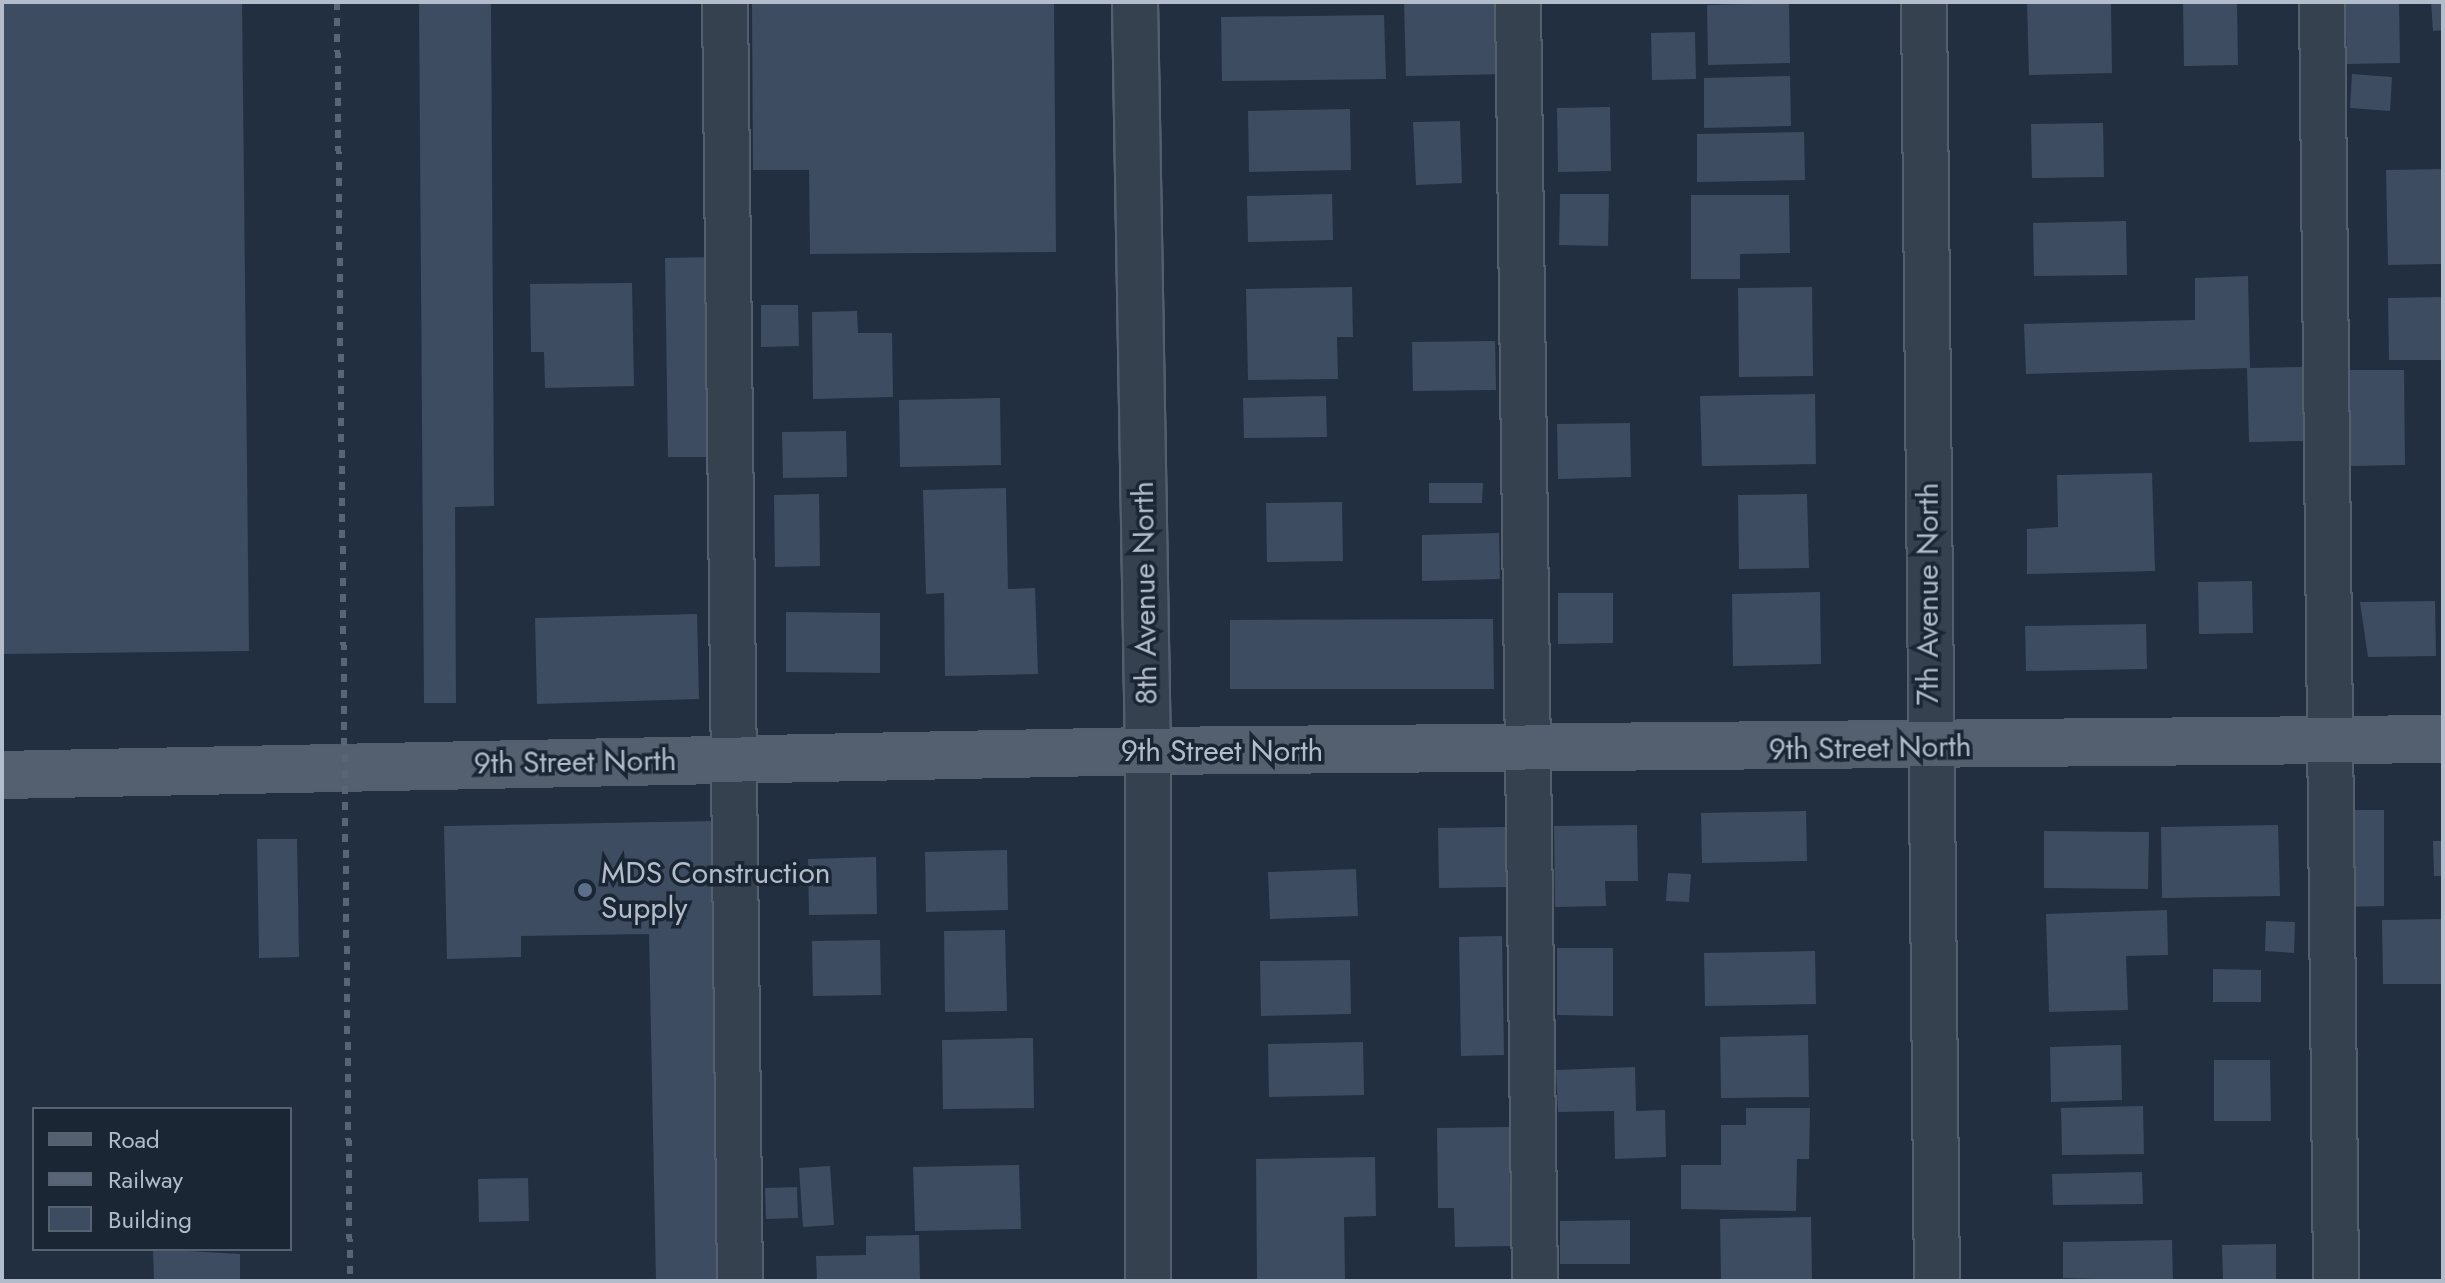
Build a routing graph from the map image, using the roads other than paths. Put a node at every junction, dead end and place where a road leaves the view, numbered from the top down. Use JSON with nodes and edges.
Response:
{"nodes":[{"id":1,"x":725,"y":2,"type":"edge"},
{"id":2,"x":1135,"y":2,"type":"edge"},
{"id":3,"x":1518,"y":2,"type":"edge"},
{"id":4,"x":1924,"y":2,"type":"edge"},
{"id":5,"x":2322,"y":2,"type":"edge"},
{"id":6,"x":2327,"y":739,"type":"junction"},
{"id":7,"x":2443,"y":739,"type":"edge"},
{"id":8,"x":1929,"y":749,"type":"junction"},
{"id":9,"x":1524,"y":750,"type":"junction"},
{"id":10,"x":1148,"y":751,"type":"junction"},
{"id":11,"x":733,"y":758,"type":"junction"},
{"id":12,"x":2,"y":775,"type":"edge"},
{"id":13,"x":740,"y":1281,"type":"edge"},
{"id":14,"x":1148,"y":1281,"type":"edge"},
{"id":15,"x":1535,"y":1281,"type":"edge"},
{"id":16,"x":1937,"y":1281,"type":"edge"},
{"id":17,"x":2336,"y":1281,"type":"edge"}],
"edges":[{"from":1,"to":11,"type":"street"},
{"from":2,"to":10,"type":"street","name":"8th Avenue North"},
{"from":3,"to":9,"type":"street"},
{"from":4,"to":8,"type":"street","name":"7th Avenue North"},
{"from":5,"to":6,"type":"street"},
{"from":6,"to":7,"type":"main road","name":"9th Street North"},
{"from":6,"to":8,"type":"main road","name":"9th Street North"},
{"from":6,"to":17,"type":"street"},
{"from":8,"to":9,"type":"main road","name":"9th Street North"},
{"from":8,"to":16,"type":"street","name":"7th Avenue North"},
{"from":9,"to":10,"type":"main road","name":"9th Street North"},
{"from":9,"to":15,"type":"street"},
{"from":10,"to":11,"type":"main road","name":"9th Street North"},
{"from":10,"to":14,"type":"street","name":"8th Avenue North"},
{"from":11,"to":12,"type":"main road","name":"9th Street North"},
{"from":11,"to":13,"type":"street"}]}
